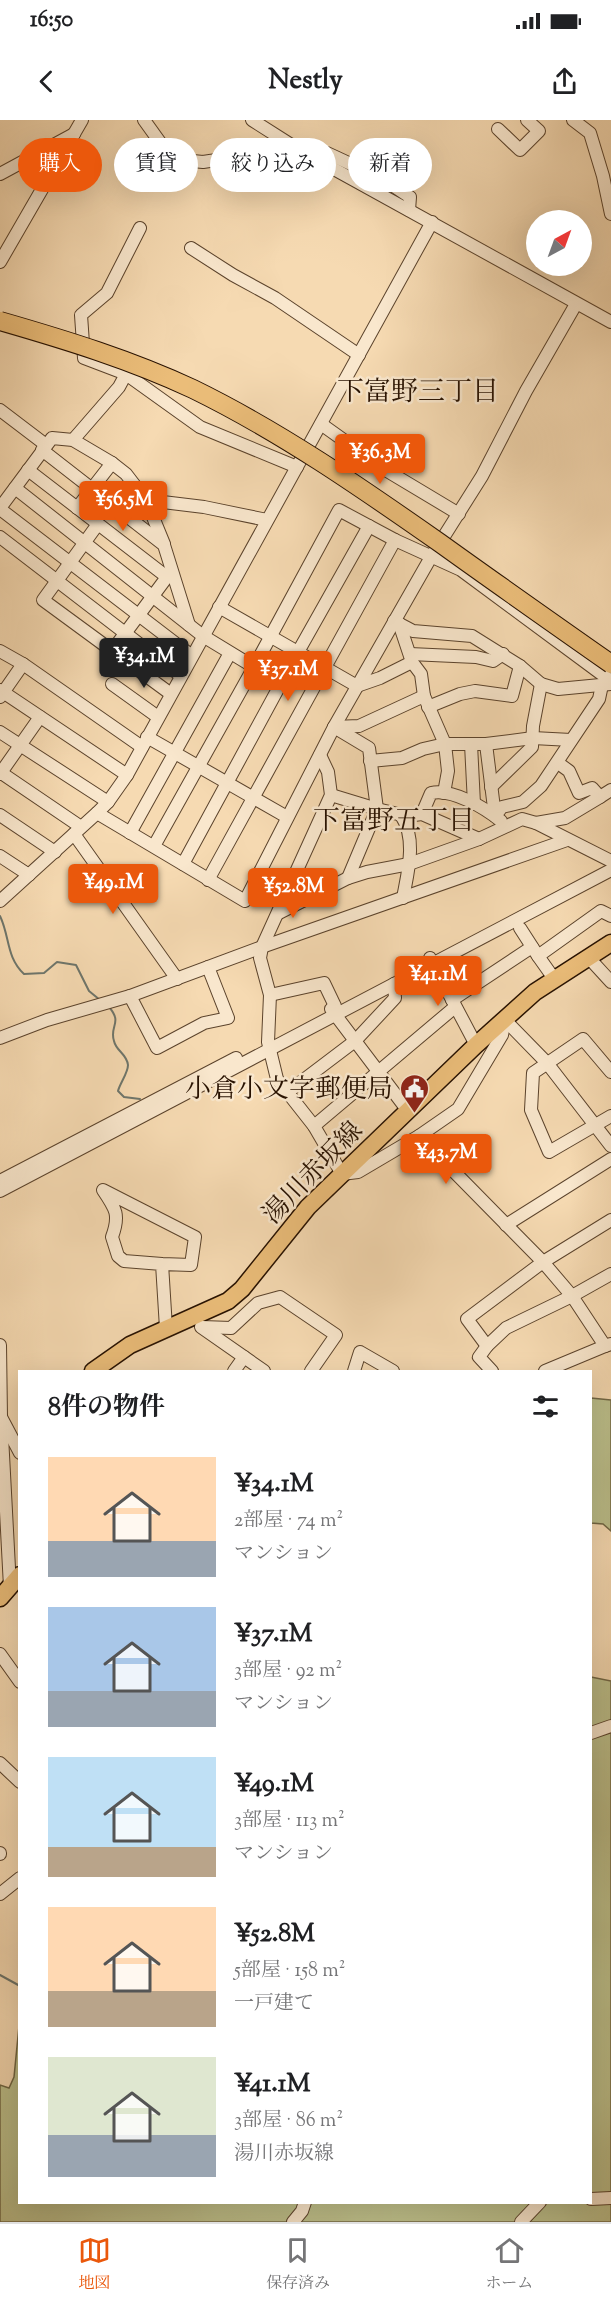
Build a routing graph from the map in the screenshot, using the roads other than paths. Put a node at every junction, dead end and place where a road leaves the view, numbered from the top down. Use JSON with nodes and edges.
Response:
{"nodes":[{"id":1,"x":82,"y":120,"type":"edge"},
{"id":2,"x":144,"y":120,"type":"edge"},
{"id":3,"x":252,"y":120,"type":"edge"},
{"id":4,"x":528,"y":120,"type":"edge"},
{"id":5,"x":573,"y":120,"type":"edge"},
{"id":6,"x":498,"y":129,"type":"dead end"},
{"id":7,"x":75,"y":134,"type":"junction"},
{"id":8,"x":280,"y":138,"type":"edge"},
{"id":9,"x":210,"y":161,"type":"edge"},
{"id":10,"x":336,"y":170,"type":"edge"},
{"id":11,"x":0,"y":174,"type":"edge"},
{"id":12,"x":611,"y":214,"type":"edge"},
{"id":13,"x":432,"y":222,"type":"junction"},
{"id":14,"x":140,"y":228,"type":"dead end"},
{"id":15,"x":191,"y":248,"type":"dead end"},
{"id":16,"x":0,"y":262,"type":"edge"},
{"id":17,"x":576,"y":304,"type":"junction"},
{"id":18,"x":0,"y":310,"type":"edge"},
{"id":19,"x":0,"y":321,"type":"edge"},
{"id":20,"x":611,"y":322,"type":"edge"},
{"id":21,"x":358,"y":356,"type":"junction"},
{"id":22,"x":126,"y":374,"type":"junction"},
{"id":23,"x":0,"y":410,"type":"edge"},
{"id":24,"x":321,"y":424,"type":"junction"},
{"id":25,"x":73,"y":440,"type":"junction"},
{"id":26,"x":44,"y":448,"type":"junction"},
{"id":27,"x":112,"y":463,"type":"junction"},
{"id":28,"x":297,"y":467,"type":"junction"},
{"id":29,"x":28,"y":470,"type":"junction"},
{"id":30,"x":15,"y":488,"type":"junction"},
{"id":31,"x":93,"y":489,"type":"junction"},
{"id":32,"x":146,"y":500,"type":"junction"},
{"id":33,"x":0,"y":508,"type":"edge"},
{"id":34,"x":78,"y":508,"type":"junction"},
{"id":35,"x":459,"y":514,"type":"junction"},
{"id":36,"x":267,"y":520,"type":"junction"},
{"id":37,"x":98,"y":524,"type":"junction"},
{"id":38,"x":369,"y":526,"type":"junction"},
{"id":39,"x":0,"y":537,"type":"edge"},
{"id":40,"x":395,"y":540,"type":"junction"},
{"id":41,"x":84,"y":543,"type":"junction"},
{"id":42,"x":164,"y":545,"type":"junction"},
{"id":43,"x":431,"y":557,"type":"junction"},
{"id":44,"x":70,"y":563,"type":"junction"},
{"id":45,"x":57,"y":581,"type":"junction"},
{"id":46,"x":153,"y":596,"type":"junction"},
{"id":47,"x":219,"y":608,"type":"junction"},
{"id":48,"x":139,"y":615,"type":"junction"},
{"id":49,"x":397,"y":622,"type":"junction"},
{"id":50,"x":189,"y":625,"type":"junction"},
{"id":51,"x":126,"y":633,"type":"junction"},
{"id":52,"x":203,"y":636,"type":"junction"},
{"id":53,"x":271,"y":637,"type":"junction"},
{"id":54,"x":0,"y":651,"type":"edge"},
{"id":55,"x":112,"y":651,"type":"junction"},
{"id":56,"x":611,"y":651,"type":"edge"},
{"id":57,"x":298,"y":652,"type":"junction"},
{"id":58,"x":230,"y":653,"type":"junction"},
{"id":59,"x":503,"y":654,"type":"junction"},
{"id":60,"x":192,"y":656,"type":"junction"},
{"id":61,"x":411,"y":658,"type":"junction"},
{"id":62,"x":23,"y":664,"type":"junction"},
{"id":63,"x":611,"y":664,"type":"edge"},
{"id":64,"x":520,"y":666,"type":"junction"},
{"id":65,"x":254,"y":667,"type":"junction"},
{"id":66,"x":325,"y":667,"type":"junction"},
{"id":67,"x":181,"y":675,"type":"junction"},
{"id":68,"x":608,"y":683,"type":"edge"},
{"id":69,"x":112,"y":684,"type":"dead end"},
{"id":70,"x":541,"y":684,"type":"junction"},
{"id":71,"x":357,"y":686,"type":"junction"},
{"id":72,"x":1,"y":693,"type":"edge"},
{"id":73,"x":171,"y":694,"type":"junction"},
{"id":74,"x":426,"y":702,"type":"junction"},
{"id":75,"x":40,"y":717,"type":"junction"},
{"id":76,"x":158,"y":717,"type":"junction"},
{"id":77,"x":334,"y":727,"type":"junction"},
{"id":78,"x":0,"y":732,"type":"edge"},
{"id":79,"x":533,"y":738,"type":"junction"},
{"id":80,"x":572,"y":740,"type":"junction"},
{"id":81,"x":145,"y":742,"type":"junction"},
{"id":82,"x":445,"y":744,"type":"junction"},
{"id":83,"x":471,"y":744,"type":"junction"},
{"id":84,"x":486,"y":744,"type":"junction"},
{"id":85,"x":20,"y":745,"type":"junction"},
{"id":86,"x":175,"y":752,"type":"junction"},
{"id":87,"x":320,"y":755,"type":"junction"},
{"id":88,"x":370,"y":761,"type":"junction"},
{"id":89,"x":558,"y":763,"type":"junction"},
{"id":90,"x":199,"y":766,"type":"junction"},
{"id":91,"x":0,"y":773,"type":"edge"},
{"id":92,"x":127,"y":775,"type":"junction"},
{"id":93,"x":227,"y":782,"type":"junction"},
{"id":94,"x":491,"y":787,"type":"junction"},
{"id":95,"x":444,"y":792,"type":"junction"},
{"id":96,"x":605,"y":794,"type":"edge"},
{"id":97,"x":331,"y":795,"type":"junction"},
{"id":98,"x":253,"y":797,"type":"junction"},
{"id":99,"x":108,"y":802,"type":"junction"},
{"id":100,"x":474,"y":804,"type":"junction"},
{"id":101,"x":377,"y":809,"type":"junction"},
{"id":102,"x":97,"y":813,"type":"junction"},
{"id":103,"x":401,"y":814,"type":"junction"},
{"id":104,"x":422,"y":814,"type":"junction"},
{"id":105,"x":0,"y":815,"type":"edge"},
{"id":106,"x":495,"y":816,"type":"junction"},
{"id":107,"x":287,"y":817,"type":"junction"},
{"id":108,"x":536,"y":823,"type":"junction"},
{"id":109,"x":507,"y":825,"type":"junction"},
{"id":110,"x":77,"y":831,"type":"junction"},
{"id":111,"x":130,"y":832,"type":"junction"},
{"id":112,"x":479,"y":839,"type":"junction"},
{"id":113,"x":567,"y":840,"type":"junction"},
{"id":114,"x":154,"y":846,"type":"junction"},
{"id":115,"x":55,"y":852,"type":"junction"},
{"id":116,"x":0,"y":856,"type":"edge"},
{"id":117,"x":611,"y":861,"type":"edge"},
{"id":118,"x":183,"y":864,"type":"junction"},
{"id":119,"x":409,"y":864,"type":"junction"},
{"id":120,"x":611,"y":870,"type":"edge"},
{"id":121,"x":29,"y":875,"type":"junction"},
{"id":122,"x":348,"y":878,"type":"junction"},
{"id":123,"x":208,"y":880,"type":"junction"},
{"id":124,"x":403,"y":897,"type":"junction"},
{"id":125,"x":0,"y":901,"type":"edge"},
{"id":126,"x":279,"y":913,"type":"junction"},
{"id":127,"x":611,"y":916,"type":"edge"},
{"id":128,"x":520,"y":928,"type":"dead end"},
{"id":129,"x":611,"y":943,"type":"edge"},
{"id":130,"x":262,"y":947,"type":"junction"},
{"id":131,"x":535,"y":952,"type":"junction"},
{"id":132,"x":589,"y":958,"type":"junction"},
{"id":133,"x":430,"y":961,"type":"junction"},
{"id":134,"x":208,"y":967,"type":"junction"},
{"id":135,"x":177,"y":979,"type":"junction"},
{"id":136,"x":555,"y":980,"type":"junction"},
{"id":137,"x":611,"y":982,"type":"edge"},
{"id":138,"x":394,"y":984,"type":"junction"},
{"id":139,"x":270,"y":995,"type":"junction"},
{"id":140,"x":130,"y":996,"type":"junction"},
{"id":141,"x":453,"y":1004,"type":"junction"},
{"id":142,"x":333,"y":1010,"type":"junction"},
{"id":143,"x":505,"y":1020,"type":"junction"},
{"id":144,"x":0,"y":1038,"type":"edge"},
{"id":145,"x":355,"y":1041,"type":"junction"},
{"id":146,"x":477,"y":1045,"type":"junction"},
{"id":147,"x":269,"y":1046,"type":"junction"},
{"id":148,"x":547,"y":1063,"type":"junction"},
{"id":149,"x":378,"y":1072,"type":"junction"},
{"id":150,"x":611,"y":1072,"type":"edge"},
{"id":151,"x":289,"y":1091,"type":"junction"},
{"id":152,"x":408,"y":1111,"type":"junction"},
{"id":153,"x":611,"y":1116,"type":"edge"},
{"id":154,"x":314,"y":1126,"type":"junction"},
{"id":155,"x":596,"y":1126,"type":"junction"},
{"id":156,"x":419,"y":1136,"type":"junction"},
{"id":157,"x":611,"y":1146,"type":"edge"},
{"id":158,"x":611,"y":1159,"type":"edge"},
{"id":159,"x":342,"y":1174,"type":"junction"},
{"id":160,"x":0,"y":1181,"type":"edge"},
{"id":161,"x":0,"y":1191,"type":"edge"},
{"id":162,"x":611,"y":1220,"type":"edge"},
{"id":163,"x":506,"y":1225,"type":"junction"},
{"id":164,"x":543,"y":1262,"type":"junction"},
{"id":165,"x":162,"y":1264,"type":"junction"},
{"id":166,"x":611,"y":1274,"type":"edge"},
{"id":167,"x":572,"y":1296,"type":"junction"},
{"id":168,"x":196,"y":1323,"type":"junction"},
{"id":169,"x":166,"y":1328,"type":"junction"},
{"id":170,"x":0,"y":1345,"type":"edge"},
{"id":171,"x":608,"y":1345,"type":"edge"},
{"id":172,"x":487,"y":1346,"type":"junction"},
{"id":173,"x":244,"y":1357,"type":"junction"},
{"id":174,"x":481,"y":1366,"type":"edge"},
{"id":175,"x":97,"y":1370,"type":"edge"},
{"id":176,"x":235,"y":1370,"type":"edge"},
{"id":177,"x":263,"y":1370,"type":"edge"},
{"id":178,"x":312,"y":1370,"type":"edge"},
{"id":179,"x":354,"y":1370,"type":"edge"},
{"id":180,"x":391,"y":1370,"type":"edge"},
{"id":181,"x":547,"y":1370,"type":"edge"},
{"id":182,"x":1,"y":1417,"type":"edge"},
{"id":183,"x":18,"y":1449,"type":"edge"},
{"id":184,"x":10,"y":1587,"type":"edge"},
{"id":185,"x":0,"y":1654,"type":"edge"},
{"id":186,"x":18,"y":1679,"type":"edge"},
{"id":187,"x":611,"y":1726,"type":"edge"},
{"id":188,"x":592,"y":1733,"type":"edge"},
{"id":189,"x":2,"y":1770,"type":"edge"},
{"id":190,"x":18,"y":1781,"type":"edge"},
{"id":191,"x":18,"y":1880,"type":"edge"},
{"id":192,"x":0,"y":1894,"type":"edge"},
{"id":193,"x":611,"y":2198,"type":"edge"},
{"id":194,"x":592,"y":2199,"type":"edge"},
{"id":195,"x":304,"y":2204,"type":"edge"},
{"id":196,"x":538,"y":2204,"type":"edge"},
{"id":197,"x":293,"y":2222,"type":"edge"},
{"id":198,"x":521,"y":2222,"type":"edge"}],
"edges":[{"from":1,"to":7,"type":"street"},
{"from":2,"to":9,"type":"street"},
{"from":3,"to":8,"type":"street"},
{"from":4,"to":6,"type":"street"},
{"from":5,"to":12,"type":"street"},
{"from":7,"to":11,"type":"street"},
{"from":7,"to":16,"type":"street"},
{"from":10,"to":13,"type":"street"},
{"from":13,"to":17,"type":"street"},
{"from":13,"to":21,"type":"street"},
{"from":14,"to":22,"type":"street"},
{"from":15,"to":21,"type":"street"},
{"from":17,"to":20,"type":"street"},
{"from":17,"to":35,"type":"street"},
{"from":18,"to":56,"type":"highway"},
{"from":19,"to":63,"type":"highway","bridge":true},
{"from":21,"to":24,"type":"street"},
{"from":22,"to":25,"type":"street"},
{"from":22,"to":28,"type":"street"},
{"from":23,"to":26,"type":"street"},
{"from":24,"to":28,"type":"street"},
{"from":24,"to":35,"type":"street"},
{"from":25,"to":26,"type":"street"},
{"from":25,"to":27,"type":"street"},
{"from":26,"to":29,"type":"street"},
{"from":26,"to":31,"type":"street"},
{"from":27,"to":31,"type":"street"},
{"from":27,"to":32,"type":"street"},
{"from":28,"to":36,"type":"street"},
{"from":29,"to":30,"type":"street"},
{"from":29,"to":34,"type":"street"},
{"from":30,"to":33,"type":"street"},
{"from":30,"to":41,"type":"street"},
{"from":31,"to":34,"type":"street"},
{"from":31,"to":42,"type":"street"},
{"from":32,"to":36,"type":"street"},
{"from":32,"to":42,"type":"street"},
{"from":33,"to":44,"type":"street"},
{"from":34,"to":37,"type":"street"},
{"from":35,"to":43,"type":"street"},
{"from":36,"to":47,"type":"street"},
{"from":37,"to":41,"type":"street"},
{"from":37,"to":46,"type":"street"},
{"from":38,"to":40,"type":"street"},
{"from":38,"to":53,"type":"street"},
{"from":38,"to":57,"type":"street"},
{"from":39,"to":45,"type":"street"},
{"from":40,"to":43,"type":"street"},
{"from":40,"to":66,"type":"street"},
{"from":41,"to":44,"type":"street"},
{"from":41,"to":46,"type":"street"},
{"from":42,"to":50,"type":"street"},
{"from":43,"to":49,"type":"street"},
{"from":43,"to":68,"type":"street"},
{"from":44,"to":45,"type":"street"},
{"from":44,"to":48,"type":"street"},
{"from":45,"to":51,"type":"street"},
{"from":45,"to":55,"type":"street"},
{"from":46,"to":48,"type":"street"},
{"from":46,"to":50,"type":"street"},
{"from":47,"to":52,"type":"street"},
{"from":47,"to":53,"type":"street"},
{"from":48,"to":51,"type":"street"},
{"from":48,"to":60,"type":"street"},
{"from":49,"to":59,"type":"street"},
{"from":49,"to":61,"type":"street"},
{"from":49,"to":71,"type":"street"},
{"from":50,"to":52,"type":"street"},
{"from":51,"to":55,"type":"street"},
{"from":51,"to":67,"type":"street"},
{"from":52,"to":58,"type":"street"},
{"from":52,"to":60,"type":"street"},
{"from":53,"to":57,"type":"street"},
{"from":53,"to":65,"type":"street"},
{"from":54,"to":62,"type":"street"},
{"from":55,"to":73,"type":"street"},
{"from":57,"to":66,"type":"street"},
{"from":57,"to":93,"type":"street"},
{"from":58,"to":65,"type":"street"},
{"from":58,"to":86,"type":"street"},
{"from":59,"to":61,"type":"street"},
{"from":59,"to":64,"type":"street"},
{"from":60,"to":67,"type":"street"},
{"from":61,"to":71,"type":"street"},
{"from":61,"to":74,"type":"street"},
{"from":62,"to":72,"type":"street"},
{"from":62,"to":81,"type":"street"},
{"from":64,"to":70,"type":"street"},
{"from":64,"to":74,"type":"street"},
{"from":65,"to":90,"type":"street"},
{"from":66,"to":71,"type":"street"},
{"from":66,"to":98,"type":"street"},
{"from":67,"to":73,"type":"street"},
{"from":68,"to":70,"type":"street"},
{"from":68,"to":80,"type":"street"},
{"from":69,"to":76,"type":"street"},
{"from":70,"to":79,"type":"street"},
{"from":71,"to":77,"type":"street"},
{"from":72,"to":75,"type":"street"},
{"from":73,"to":76,"type":"street"},
{"from":74,"to":77,"type":"street"},
{"from":74,"to":82,"type":"street"},
{"from":75,"to":85,"type":"street"},
{"from":75,"to":92,"type":"street"},
{"from":76,"to":81,"type":"street"},
{"from":77,"to":87,"type":"street"},
{"from":77,"to":88,"type":"street"},
{"from":78,"to":85,"type":"street"},
{"from":79,"to":80,"type":"street"},
{"from":79,"to":84,"type":"street"},
{"from":79,"to":94,"type":"street"},
{"from":80,"to":89,"type":"street"},
{"from":81,"to":86,"type":"street"},
{"from":81,"to":92,"type":"street"},
{"from":82,"to":83,"type":"street"},
{"from":82,"to":88,"type":"street"},
{"from":82,"to":95,"type":"street"},
{"from":83,"to":84,"type":"street"},
{"from":83,"to":100,"type":"street"},
{"from":84,"to":94,"type":"street"},
{"from":85,"to":91,"type":"street"},
{"from":85,"to":99,"type":"street"},
{"from":86,"to":90,"type":"street"},
{"from":86,"to":111,"type":"street"},
{"from":87,"to":97,"type":"street"},
{"from":87,"to":107,"type":"street"},
{"from":88,"to":101,"type":"street"},
{"from":89,"to":96,"type":"street"},
{"from":89,"to":106,"type":"street"},
{"from":90,"to":93,"type":"street"},
{"from":90,"to":114,"type":"street"},
{"from":91,"to":110,"type":"street"},
{"from":92,"to":99,"type":"street"},
{"from":93,"to":98,"type":"street"},
{"from":93,"to":118,"type":"street"},
{"from":94,"to":106,"type":"street"},
{"from":95,"to":100,"type":"street"},
{"from":95,"to":104,"type":"street"},
{"from":96,"to":108,"type":"street"},
{"from":97,"to":101,"type":"street"},
{"from":97,"to":126,"type":"street"},
{"from":98,"to":107,"type":"street"},
{"from":98,"to":123,"type":"street"},
{"from":99,"to":102,"type":"street"},
{"from":100,"to":106,"type":"street"},
{"from":101,"to":103,"type":"street"},
{"from":101,"to":122,"type":"street"},
{"from":102,"to":110,"type":"street"},
{"from":102,"to":111,"type":"street"},
{"from":103,"to":104,"type":"street"},
{"from":103,"to":119,"type":"street"},
{"from":104,"to":112,"type":"street"},
{"from":105,"to":115,"type":"street"},
{"from":106,"to":109,"type":"street"},
{"from":107,"to":123,"type":"street"},
{"from":108,"to":109,"type":"street"},
{"from":108,"to":113,"type":"street"},
{"from":109,"to":112,"type":"street"},
{"from":110,"to":115,"type":"street"},
{"from":110,"to":135,"type":"street"},
{"from":111,"to":114,"type":"street"},
{"from":112,"to":119,"type":"street"},
{"from":113,"to":117,"type":"street"},
{"from":113,"to":124,"type":"street"},
{"from":114,"to":118,"type":"street"},
{"from":115,"to":121,"type":"street"},
{"from":116,"to":121,"type":"street"},
{"from":117,"to":133,"type":"street"},
{"from":118,"to":123,"type":"street"},
{"from":119,"to":122,"type":"street"},
{"from":119,"to":124,"type":"street"},
{"from":120,"to":133,"type":"street"},
{"from":121,"to":125,"type":"street"},
{"from":122,"to":126,"type":"street"},
{"from":124,"to":130,"type":"street"},
{"from":126,"to":130,"type":"street"},
{"from":127,"to":131,"type":"street"},
{"from":128,"to":131,"type":"street"},
{"from":129,"to":132,"type":"main road","name":"湯川赤坂線"},
{"from":130,"to":134,"type":"street"},
{"from":130,"to":139,"type":"street"},
{"from":131,"to":136,"type":"street"},
{"from":131,"to":141,"type":"street"},
{"from":132,"to":136,"type":"main road","name":"湯川赤坂線"},
{"from":132,"to":137,"type":"street"},
{"from":133,"to":138,"type":"street"},
{"from":133,"to":141,"type":"street"},
{"from":133,"to":142,"type":"street"},
{"from":134,"to":135,"type":"street"},
{"from":134,"to":140,"type":"street"},
{"from":135,"to":140,"type":"street"},
{"from":136,"to":143,"type":"main road","name":"湯川赤坂線"},
{"from":138,"to":142,"type":"street"},
{"from":138,"to":145,"type":"street"},
{"from":139,"to":142,"type":"street"},
{"from":139,"to":147,"type":"street"},
{"from":140,"to":144,"type":"street"},
{"from":141,"to":146,"type":"street"},
{"from":141,"to":149,"type":"street"},
{"from":142,"to":145,"type":"street"},
{"from":142,"to":147,"type":"street"},
{"from":143,"to":146,"type":"main road","name":"湯川赤坂線"},
{"from":143,"to":148,"type":"street"},
{"from":143,"to":156,"type":"street"},
{"from":145,"to":149,"type":"street"},
{"from":145,"to":151,"type":"street"},
{"from":146,"to":152,"type":"main road","name":"湯川赤坂線"},
{"from":147,"to":151,"type":"street"},
{"from":147,"to":160,"type":"street"},
{"from":147,"to":161,"type":"street"},
{"from":148,"to":150,"type":"street"},
{"from":148,"to":155,"type":"street"},
{"from":148,"to":155,"type":"street"},
{"from":149,"to":152,"type":"street"},
{"from":149,"to":154,"type":"street"},
{"from":151,"to":154,"type":"street"},
{"from":152,"to":159,"type":"main road","name":"湯川赤坂線"},
{"from":153,"to":155,"type":"street"},
{"from":154,"to":159,"type":"street"},
{"from":155,"to":157,"type":"street"},
{"from":156,"to":159,"type":"street"},
{"from":156,"to":163,"type":"street"},
{"from":158,"to":163,"type":"street"},
{"from":159,"to":168,"type":"main road","name":"湯川赤坂線"},
{"from":162,"to":164,"type":"street"},
{"from":163,"to":164,"type":"street"},
{"from":164,"to":167,"type":"street"},
{"from":164,"to":172,"type":"street"},
{"from":165,"to":165,"type":"street"},
{"from":165,"to":169,"type":"street"},
{"from":166,"to":167,"type":"street"},
{"from":167,"to":171,"type":"street"},
{"from":167,"to":172,"type":"street"},
{"from":168,"to":169,"type":"main road","name":"湯川赤坂線"},
{"from":168,"to":173,"type":"street"},
{"from":168,"to":178,"type":"street"},
{"from":169,"to":175,"type":"main road","name":"湯川赤坂線"},
{"from":170,"to":182,"type":"street"},
{"from":171,"to":181,"type":"street"},
{"from":172,"to":174,"type":"street"},
{"from":173,"to":176,"type":"street"},
{"from":173,"to":177,"type":"street"},
{"from":179,"to":180,"type":"street"},
{"from":182,"to":183,"type":"street"},
{"from":182,"to":184,"type":"street"},
{"from":185,"to":186,"type":"street"},
{"from":187,"to":188,"type":"street"},
{"from":189,"to":190,"type":"street"},
{"from":191,"to":192,"type":"street"},
{"from":193,"to":194,"type":"street"},
{"from":195,"to":197,"type":"street"},
{"from":196,"to":198,"type":"street"}]}
